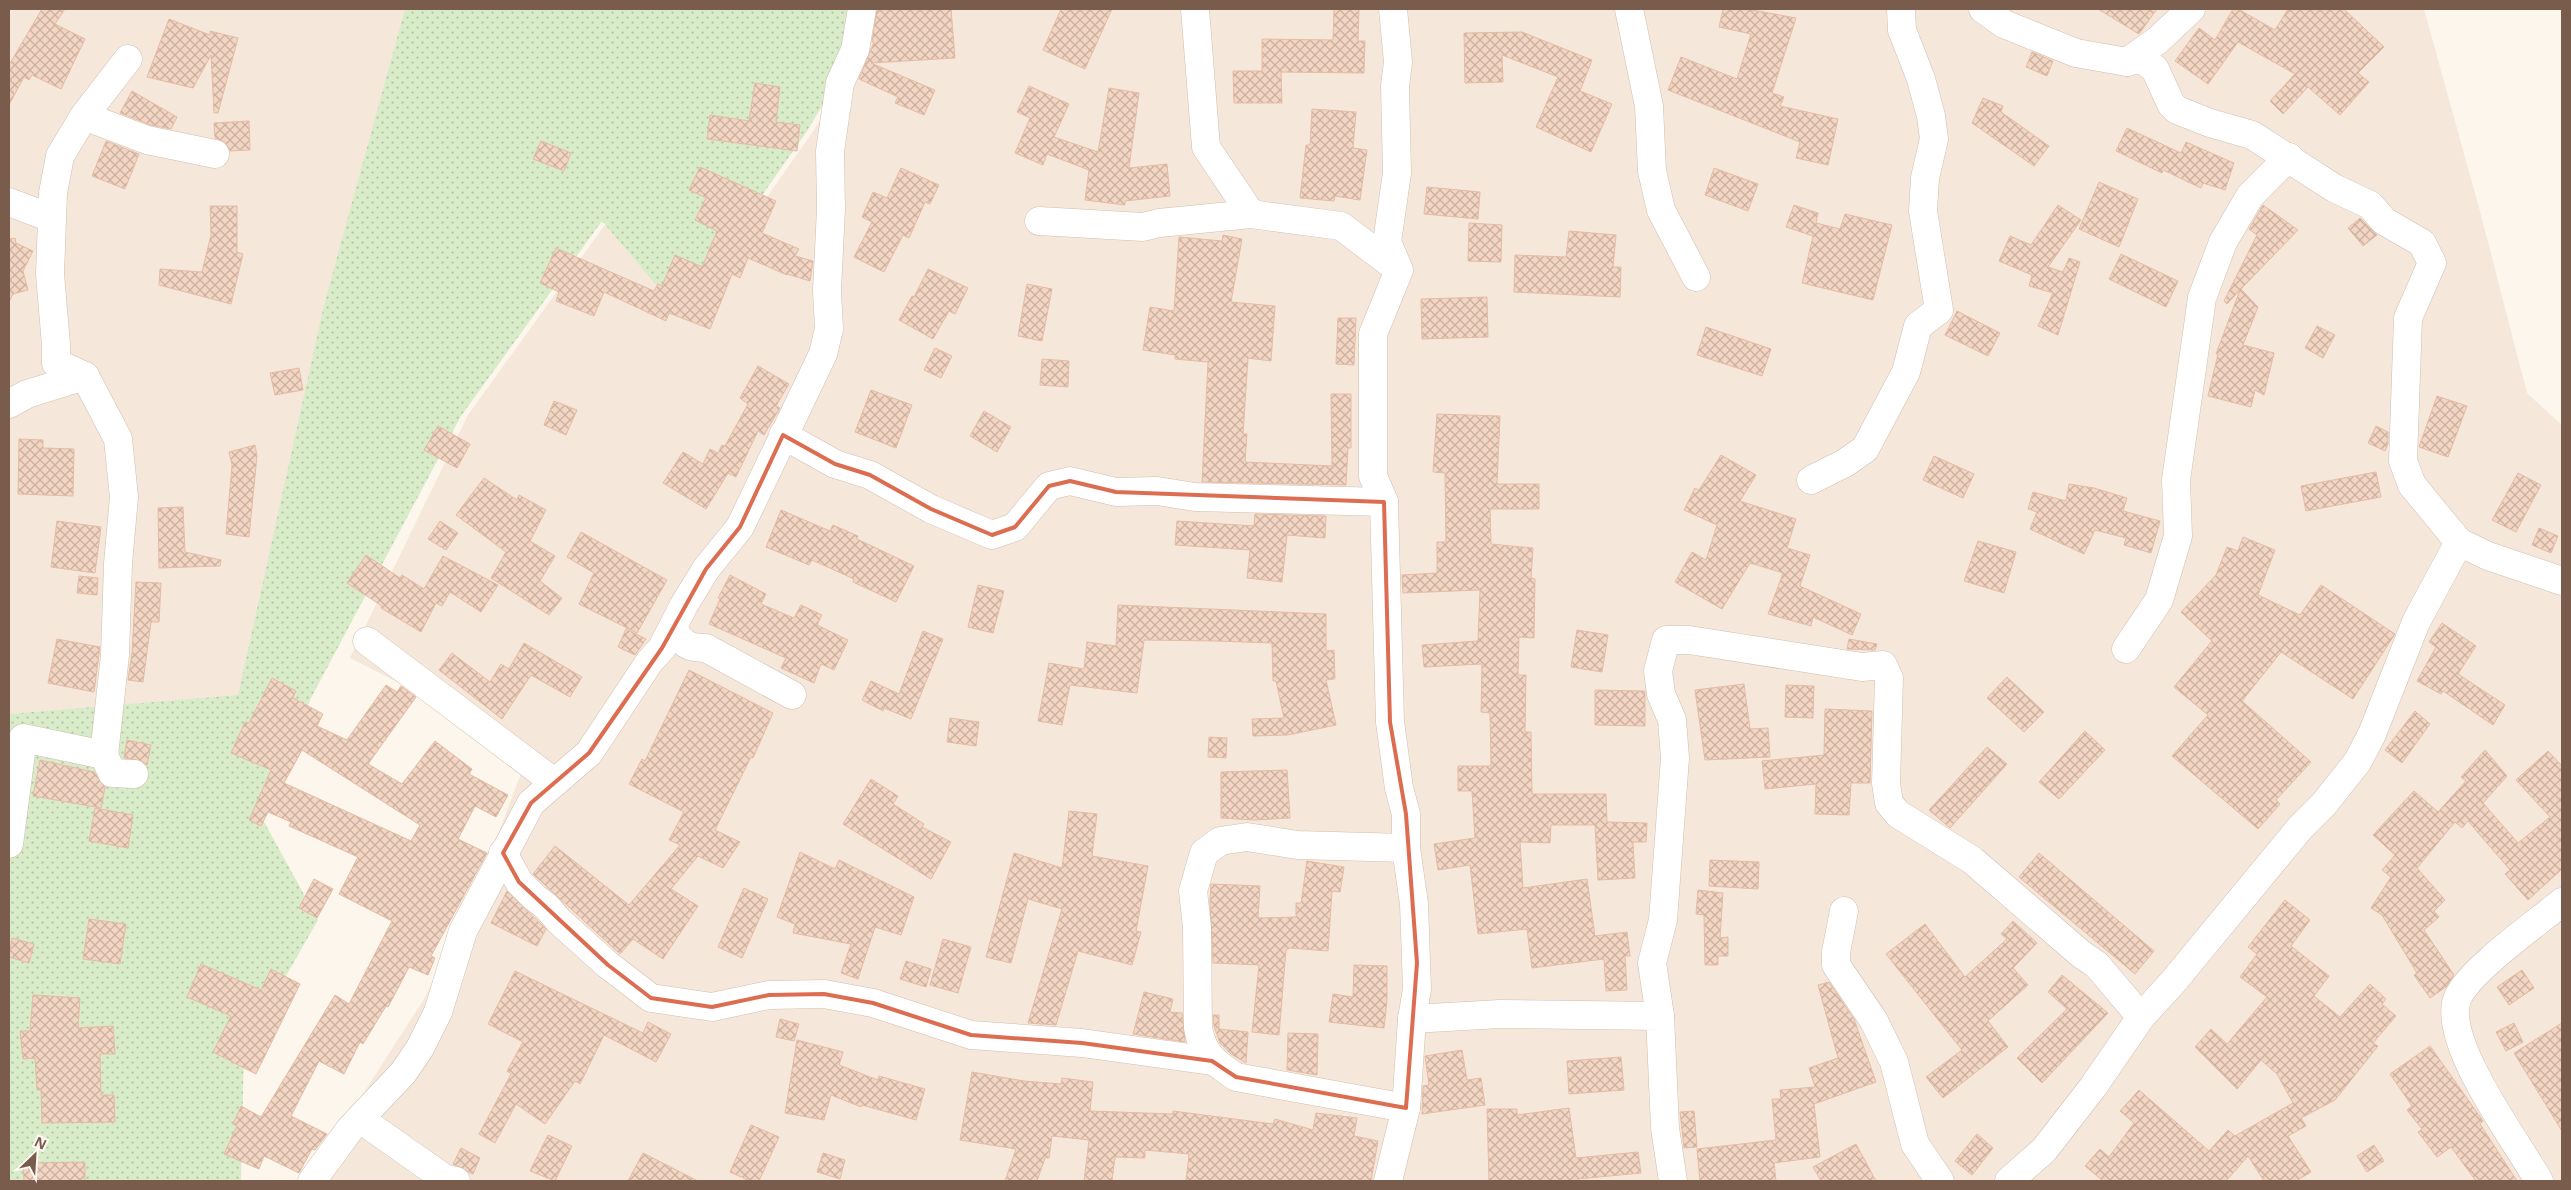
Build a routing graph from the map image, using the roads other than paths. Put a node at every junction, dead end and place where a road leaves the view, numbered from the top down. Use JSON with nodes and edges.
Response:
{"nodes":[{"id":1,"x":862,"y":9,"type":"edge"},
{"id":2,"x":1196,"y":9,"type":"edge"},
{"id":3,"x":1393,"y":9,"type":"edge"},
{"id":4,"x":1629,"y":9,"type":"edge"},
{"id":5,"x":1901,"y":9,"type":"edge"},
{"id":6,"x":1982,"y":9,"type":"edge"},
{"id":7,"x":2191,"y":9,"type":"edge"},
{"id":8,"x":128,"y":59,"type":"dead end"},
{"id":9,"x":2127,"y":62,"type":"junction"},
{"id":10,"x":84,"y":116,"type":"junction"},
{"id":11,"x":215,"y":154,"type":"dead end"},
{"id":12,"x":2289,"y":157,"type":"junction"},
{"id":13,"x":9,"y":202,"type":"edge"},
{"id":14,"x":1251,"y":214,"type":"junction"},
{"id":15,"x":52,"y":218,"type":"junction"},
{"id":16,"x":1039,"y":221,"type":"dead end"},
{"id":17,"x":1399,"y":270,"type":"junction"},
{"id":18,"x":1696,"y":277,"type":"dead end"},
{"id":19,"x":85,"y":376,"type":"junction"},
{"id":20,"x":9,"y":404,"type":"edge"},
{"id":21,"x":783,"y":435,"type":"junction"},
{"id":22,"x":1811,"y":480,"type":"dead end"},
{"id":23,"x":1384,"y":502,"type":"junction"},
{"id":24,"x":2459,"y":542,"type":"junction"},
{"id":25,"x":2562,"y":581,"type":"edge"},
{"id":26,"x":673,"y":628,"type":"junction"},
{"id":27,"x":367,"y":642,"type":"dead end"},
{"id":28,"x":2126,"y":649,"type":"dead end"},
{"id":29,"x":792,"y":694,"type":"dead end"},
{"id":30,"x":104,"y":756,"type":"junction"},
{"id":31,"x":134,"y":774,"type":"dead end"},
{"id":32,"x":554,"y":782,"type":"junction"},
{"id":33,"x":9,"y":844,"type":"edge"},
{"id":34,"x":1406,"y":848,"type":"junction"},
{"id":35,"x":503,"y":853,"type":"junction"},
{"id":36,"x":2562,"y":902,"type":"edge"},
{"id":37,"x":1844,"y":911,"type":"dead end"},
{"id":38,"x":1660,"y":1016,"type":"junction"},
{"id":39,"x":2141,"y":1017,"type":"junction"},
{"id":40,"x":1412,"y":1019,"type":"junction"},
{"id":41,"x":1212,"y":1062,"type":"junction"},
{"id":42,"x":1406,"y":1108,"type":"junction"},
{"id":43,"x":360,"y":1119,"type":"junction"},
{"id":44,"x":448,"y":1180,"type":"edge"},
{"id":45,"x":312,"y":1181,"type":"edge"},
{"id":46,"x":1388,"y":1181,"type":"edge"},
{"id":47,"x":1673,"y":1181,"type":"edge"},
{"id":48,"x":1940,"y":1181,"type":"edge"},
{"id":49,"x":2009,"y":1181,"type":"edge"},
{"id":50,"x":2539,"y":1181,"type":"edge"}],
"edges":[{"from":1,"to":21,"type":"street"},
{"from":2,"to":14,"type":"street"},
{"from":3,"to":17,"type":"street"},
{"from":4,"to":18,"type":"street"},
{"from":5,"to":22,"type":"street"},
{"from":6,"to":9,"type":"street"},
{"from":7,"to":9,"type":"street"},
{"from":8,"to":10,"type":"street"},
{"from":9,"to":12,"type":"street"},
{"from":10,"to":11,"type":"street"},
{"from":10,"to":15,"type":"street"},
{"from":12,"to":24,"type":"street"},
{"from":12,"to":28,"type":"street"},
{"from":13,"to":15,"type":"street"},
{"from":14,"to":16,"type":"street"},
{"from":14,"to":17,"type":"street"},
{"from":15,"to":19,"type":"street"},
{"from":17,"to":23,"type":"street"},
{"from":19,"to":20,"type":"street"},
{"from":19,"to":30,"type":"street"},
{"from":21,"to":23,"type":"street"},
{"from":21,"to":26,"type":"street"},
{"from":23,"to":34,"type":"street"},
{"from":24,"to":25,"type":"street"},
{"from":24,"to":39,"type":"street"},
{"from":26,"to":29,"type":"street"},
{"from":26,"to":32,"type":"street"},
{"from":27,"to":32,"type":"street"},
{"from":30,"to":31,"type":"street"},
{"from":30,"to":33,"type":"street"},
{"from":32,"to":35,"type":"street"},
{"from":34,"to":40,"type":"street"},
{"from":34,"to":41,"type":"street"},
{"from":35,"to":41,"type":"street"},
{"from":35,"to":43,"type":"street"},
{"from":36,"to":50,"type":"street"},
{"from":37,"to":48,"type":"street"},
{"from":38,"to":39,"type":"street"},
{"from":38,"to":40,"type":"street"},
{"from":38,"to":47,"type":"street"},
{"from":39,"to":49,"type":"street"},
{"from":40,"to":42,"type":"street"},
{"from":41,"to":42,"type":"street"},
{"from":42,"to":46,"type":"street"},
{"from":43,"to":44,"type":"street"},
{"from":43,"to":45,"type":"street"}]}
